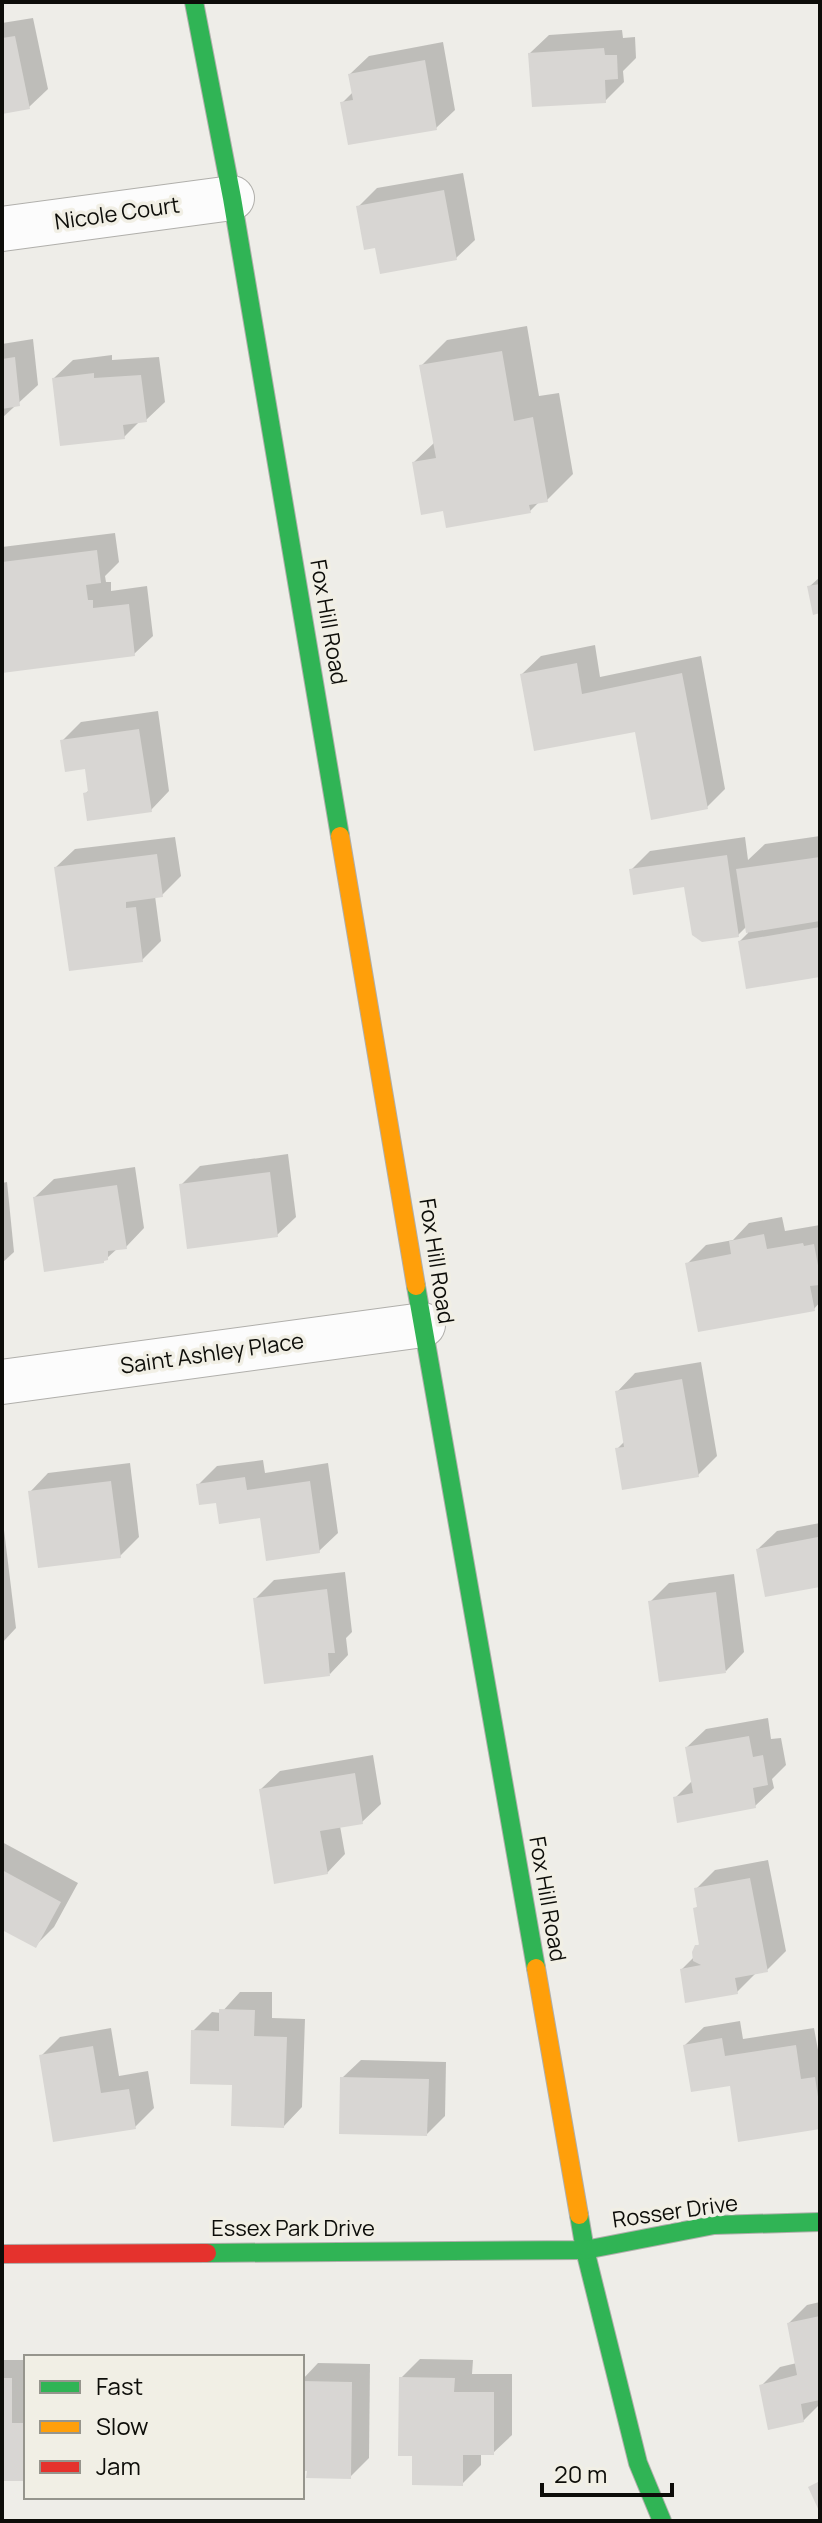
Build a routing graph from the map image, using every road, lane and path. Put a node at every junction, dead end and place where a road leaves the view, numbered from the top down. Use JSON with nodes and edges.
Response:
{"nodes":[{"id":1,"x":194,"y":2,"type":"edge"},
{"id":2,"x":232,"y":198,"type":"junction"},
{"id":3,"x":2,"y":229,"type":"edge"},
{"id":4,"x":423,"y":1325,"type":"junction"},
{"id":5,"x":2,"y":1382,"type":"edge"},
{"id":6,"x":820,"y":2222,"type":"edge"},
{"id":7,"x":585,"y":2250,"type":"junction"},
{"id":8,"x":2,"y":2254,"type":"edge"},
{"id":9,"x":662,"y":2521,"type":"edge"}],
"edges":[{"from":1,"to":2,"type":"main road","name":"Fox Hill Road"},
{"from":2,"to":3,"type":"street","name":"Nicole Court"},
{"from":2,"to":4,"type":"main road","name":"Fox Hill Road"},
{"from":4,"to":5,"type":"street","name":"Saint Ashley Place"},
{"from":4,"to":7,"type":"main road","name":"Fox Hill Road"},
{"from":6,"to":7,"type":"main road","name":"Rosser Drive"},
{"from":7,"to":8,"type":"main road","name":"Essex Park Drive"},
{"from":7,"to":9,"type":"main road","name":"Fox Hill Road"}]}
